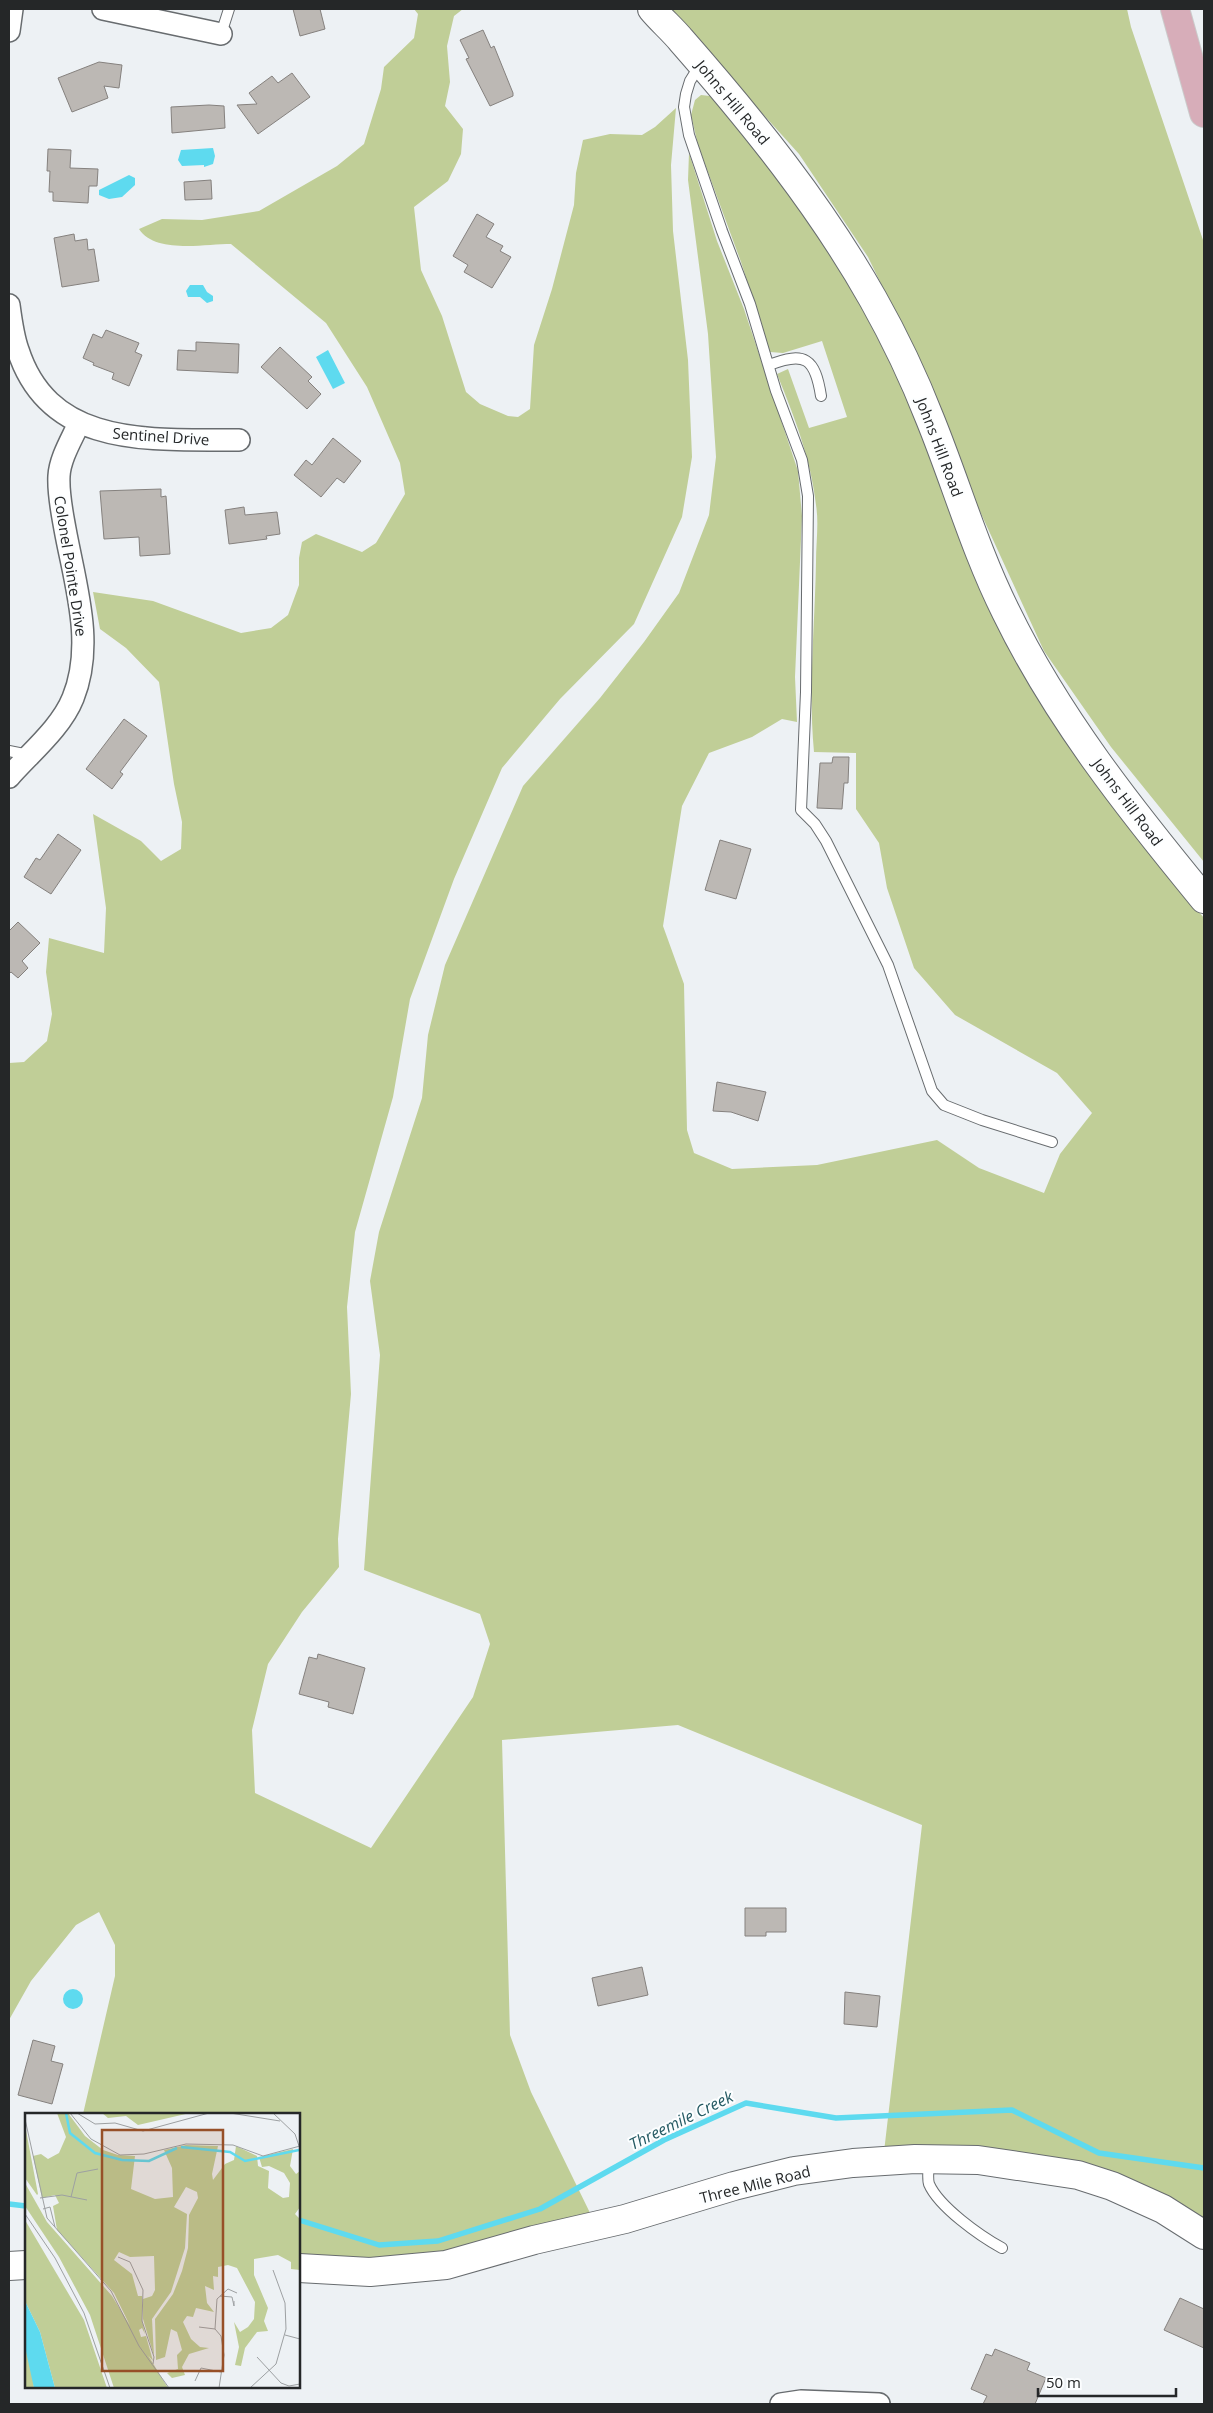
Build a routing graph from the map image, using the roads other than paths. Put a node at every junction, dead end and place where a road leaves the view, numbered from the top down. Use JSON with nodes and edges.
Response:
{"nodes":[{"id":1,"x":12,"y":9,"type":"edge"},
{"id":2,"x":103,"y":9,"type":"edge"},
{"id":3,"x":229,"y":9,"type":"edge"},
{"id":4,"x":652,"y":9,"type":"edge"},
{"id":5,"x":1175,"y":9,"type":"edge"},
{"id":6,"x":9,"y":31,"type":"edge"},
{"id":7,"x":221,"y":34,"type":"joint"},
{"id":8,"x":701,"y":64,"type":"junction"},
{"id":9,"x":1204,"y":113,"type":"edge"},
{"id":10,"x":9,"y":305,"type":"edge"},
{"id":11,"x":769,"y":365,"type":"junction"},
{"id":12,"x":821,"y":396,"type":"dead end"},
{"id":13,"x":79,"y":423,"type":"junction"},
{"id":14,"x":238,"y":440,"type":"dead end"},
{"id":15,"x":19,"y":753,"type":"edge"},
{"id":16,"x":9,"y":777,"type":"edge"},
{"id":17,"x":1204,"y":899,"type":"edge"},
{"id":18,"x":1052,"y":1142,"type":"dead end"},
{"id":19,"x":928,"y":2159,"type":"junction"},
{"id":20,"x":1204,"y":2235,"type":"edge"},
{"id":21,"x":1002,"y":2248,"type":"dead end"},
{"id":22,"x":25,"y":2265,"type":"edge"},
{"id":23,"x":9,"y":2266,"type":"edge"},
{"id":24,"x":300,"y":2268,"type":"edge"},
{"id":25,"x":782,"y":2404,"type":"edge"},
{"id":26,"x":878,"y":2404,"type":"edge"}],
"edges":[{"from":1,"to":6,"type":"street"},
{"from":2,"to":7,"type":"street"},
{"from":3,"to":7,"type":"lane"},
{"from":4,"to":8,"type":"main road","name":"Johns Hill Road"},
{"from":5,"to":9,"type":"main road"},
{"from":8,"to":11,"type":"lane"},
{"from":8,"to":17,"type":"main road","name":"Johns Hill Road"},
{"from":10,"to":13,"type":"street","name":"Sentinel Drive"},
{"from":11,"to":12,"type":"lane"},
{"from":11,"to":18,"type":"lane"},
{"from":13,"to":14,"type":"street","name":"Sentinel Drive"},
{"from":13,"to":15,"type":"street","name":"Colonel Pointe Drive"},
{"from":15,"to":16,"type":"street","name":"Colonel Pointe Drive"},
{"from":19,"to":20,"type":"main road","name":"Three Mile Road"},
{"from":19,"to":21,"type":"lane"},
{"from":19,"to":24,"type":"main road","name":"Three Mile Road"},
{"from":22,"to":23,"type":"main road"},
{"from":25,"to":26,"type":"street"}]}
